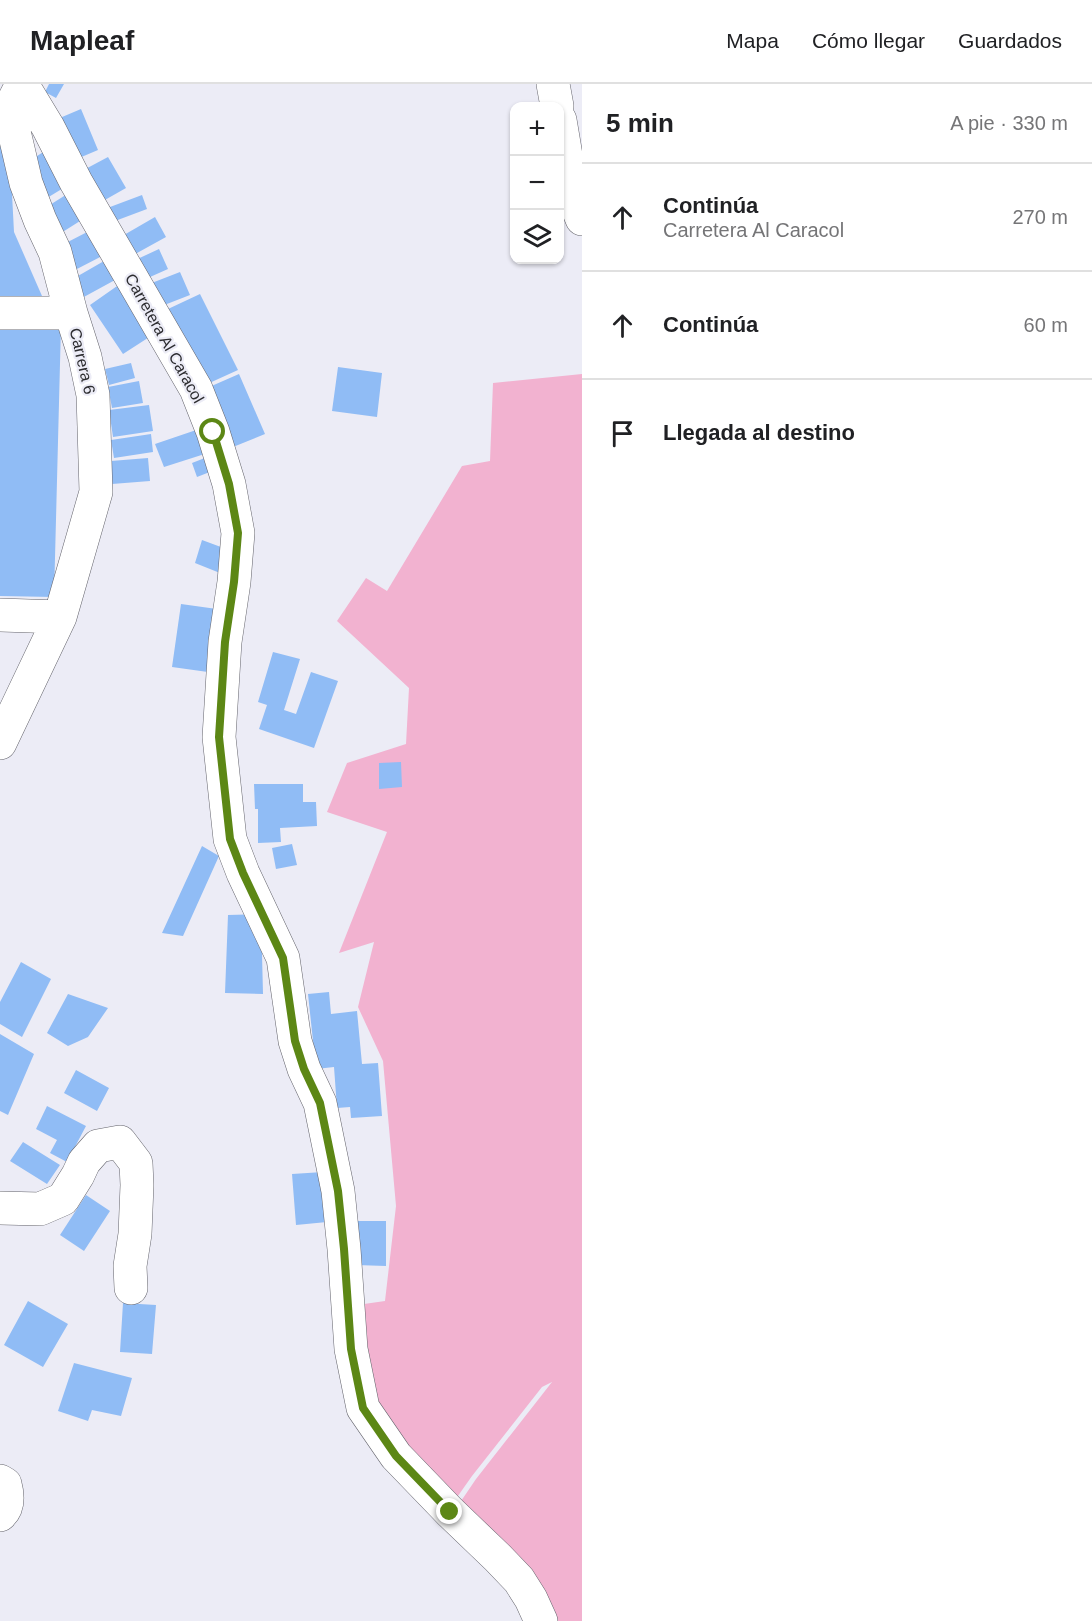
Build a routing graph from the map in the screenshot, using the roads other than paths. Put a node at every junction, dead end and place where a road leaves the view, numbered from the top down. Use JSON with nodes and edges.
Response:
{"nodes":[{"id":1,"x":553,"y":84,"type":"edge"},
{"id":2,"x":11,"y":95,"type":"edge"},
{"id":3,"x":556,"y":102,"type":"edge"},
{"id":4,"x":564,"y":144,"type":"edge"},
{"id":5,"x":582,"y":219,"type":"edge"},
{"id":6,"x":0,"y":313,"type":"edge"},
{"id":7,"x":71,"y":313,"type":"junction"},
{"id":8,"x":0,"y":615,"type":"edge"},
{"id":9,"x":60,"y":617,"type":"junction"},
{"id":10,"x":0,"y":744,"type":"edge"},
{"id":11,"x":0,"y":1208,"type":"edge"},
{"id":12,"x":131,"y":1288,"type":"dead end"},
{"id":13,"x":0,"y":1481,"type":"edge"},
{"id":14,"x":0,"y":1515,"type":"edge"},
{"id":15,"x":541,"y":1621,"type":"edge"}],
"edges":[{"from":1,"to":3,"type":"street"},
{"from":2,"to":7,"type":"street","name":"Carrera 6"},
{"from":2,"to":15,"type":"street","name":"Carretera Al Caracol"},
{"from":4,"to":5,"type":"street"},
{"from":6,"to":7,"type":"street"},
{"from":7,"to":9,"type":"street","name":"Carrera 6"},
{"from":8,"to":9,"type":"street"},
{"from":9,"to":10,"type":"street","name":"Carrera 6"},
{"from":11,"to":12,"type":"street"},
{"from":13,"to":14,"type":"street"}]}
